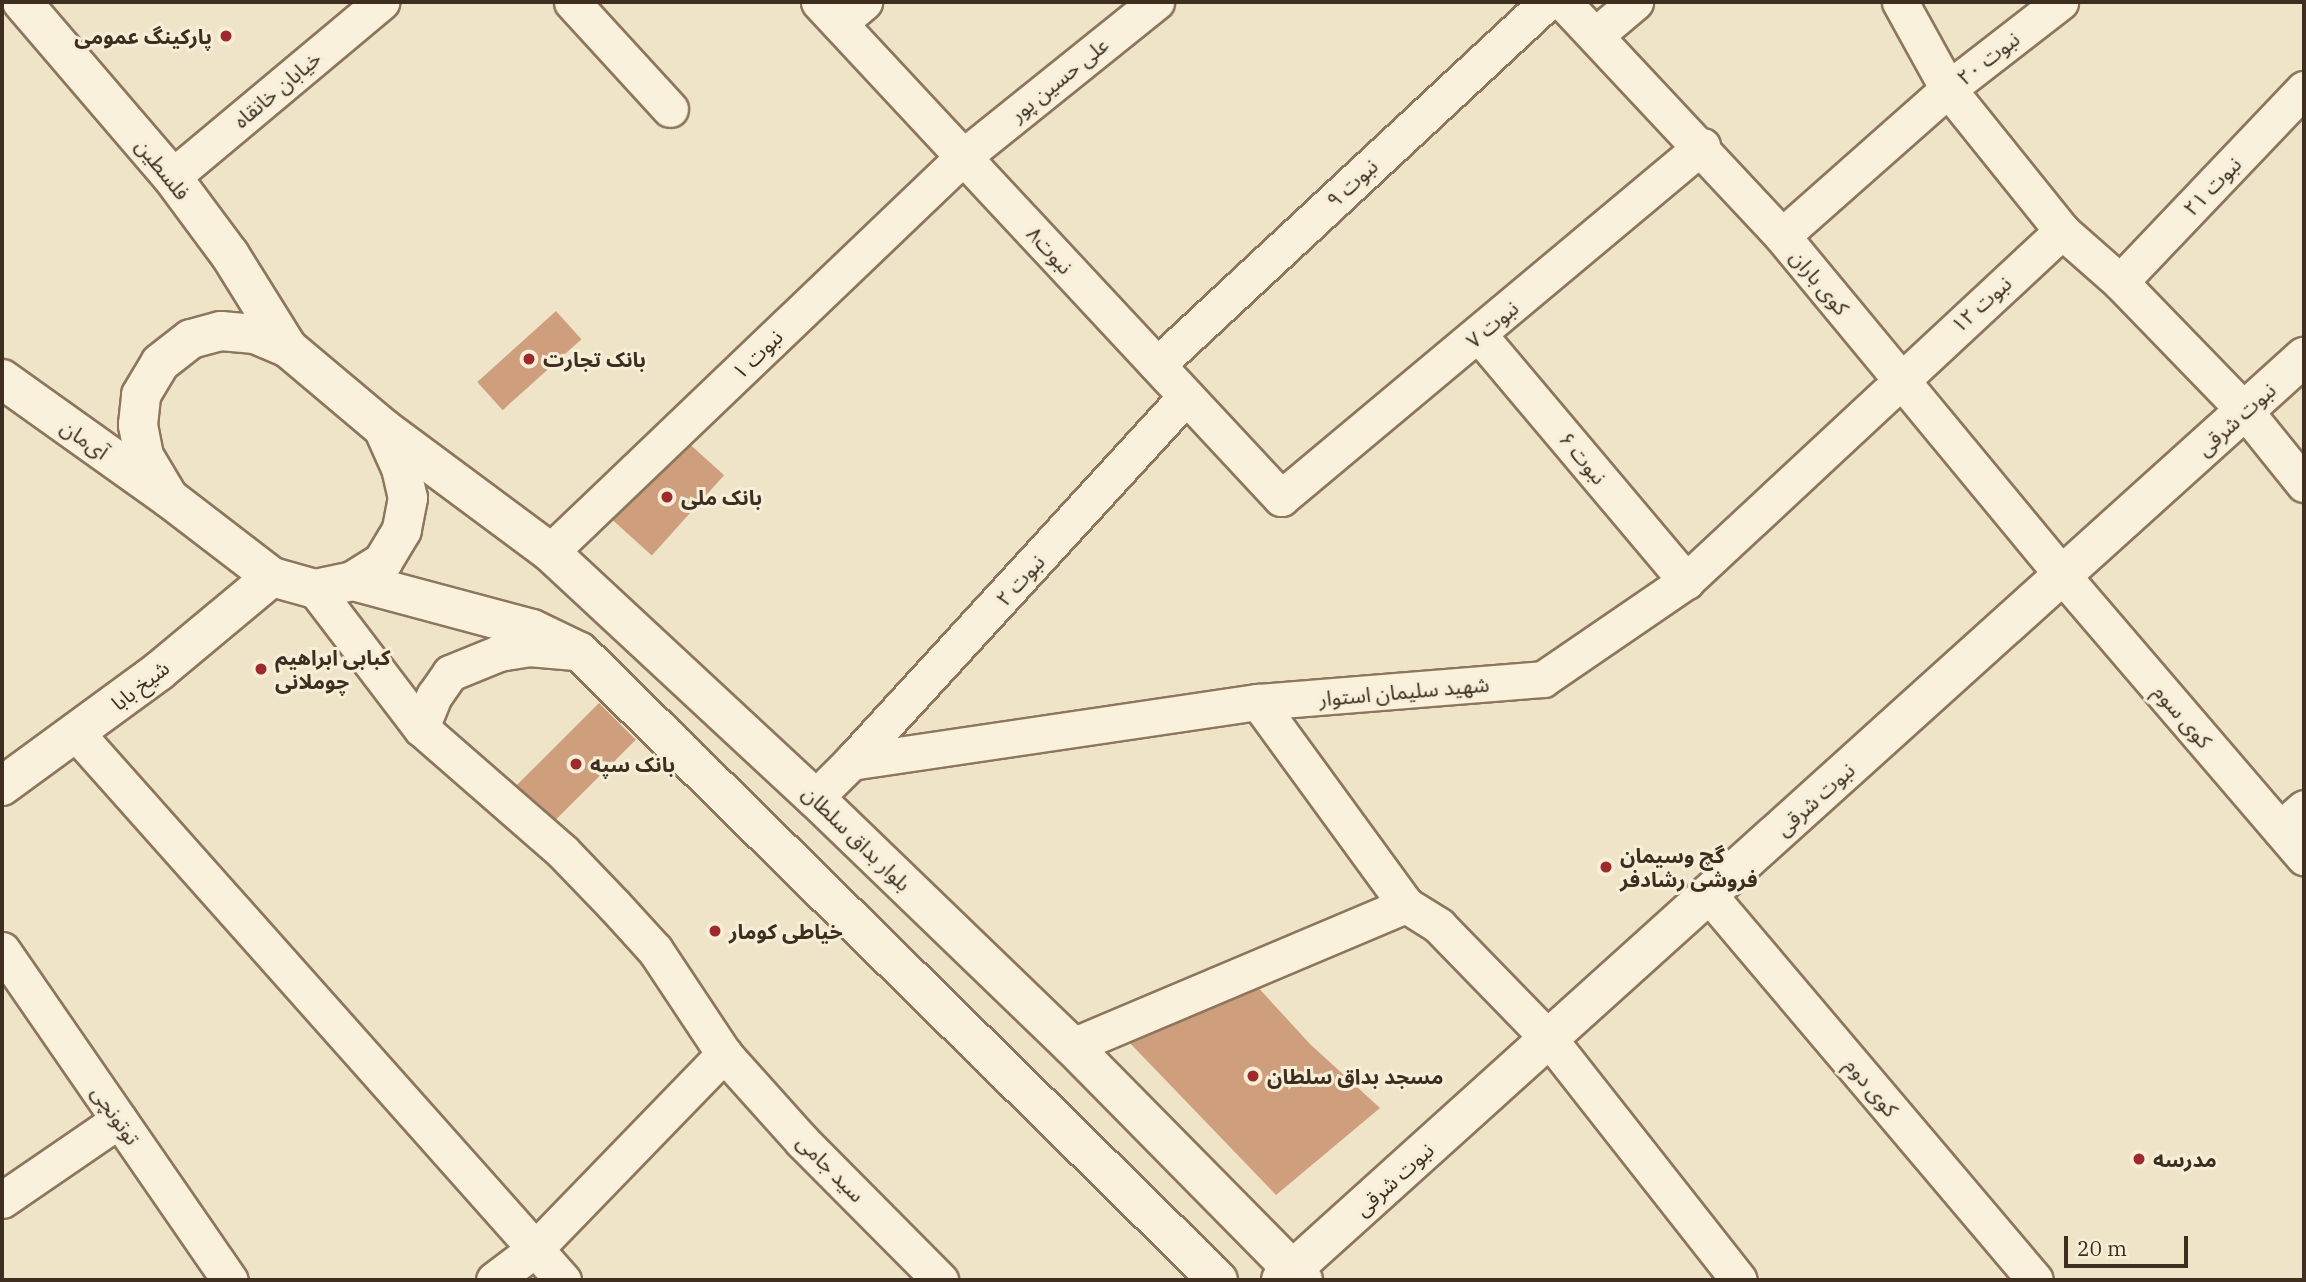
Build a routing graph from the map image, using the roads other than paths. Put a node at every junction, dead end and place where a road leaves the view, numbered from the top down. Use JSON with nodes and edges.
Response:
{"nodes":[{"id":1,"x":22,"y":2,"type":"edge"},
{"id":2,"x":381,"y":2,"type":"edge"},
{"id":3,"x":572,"y":2,"type":"edge"},
{"id":4,"x":1156,"y":2,"type":"edge"},
{"id":5,"x":1547,"y":2,"type":"edge"},
{"id":6,"x":1563,"y":2,"type":"edge"},
{"id":7,"x":1635,"y":2,"type":"edge"},
{"id":8,"x":1900,"y":2,"type":"edge"},
{"id":9,"x":2060,"y":2,"type":"edge"},
{"id":10,"x":841,"y":9,"type":"edge"},
{"id":11,"x":1597,"y":34,"type":"junction"},
{"id":12,"x":1948,"y":89,"type":"junction"},
{"id":13,"x":2304,"y":89,"type":"edge"},
{"id":14,"x":670,"y":109,"type":"dead end"},
{"id":15,"x":1702,"y":146,"type":"junction"},
{"id":16,"x":963,"y":157,"type":"junction"},
{"id":17,"x":172,"y":177,"type":"junction"},
{"id":18,"x":2062,"y":231,"type":"junction"},
{"id":19,"x":1782,"y":236,"type":"junction"},
{"id":20,"x":2120,"y":282,"type":"junction"},
{"id":21,"x":1479,"y":335,"type":"junction"},
{"id":22,"x":288,"y":348,"type":"junction"},
{"id":23,"x":2304,"y":357,"type":"edge"},
{"id":24,"x":1157,"y":365,"type":"junction"},
{"id":25,"x":1900,"y":377,"type":"junction"},
{"id":26,"x":2,"y":379,"type":"edge"},
{"id":27,"x":1186,"y":396,"type":"junction"},
{"id":28,"x":2245,"y":411,"type":"junction"},
{"id":29,"x":383,"y":428,"type":"junction"},
{"id":30,"x":2304,"y":484,"type":"edge"},
{"id":31,"x":169,"y":498,"type":"junction"},
{"id":32,"x":1281,"y":498,"type":"joint"},
{"id":33,"x":550,"y":552,"type":"junction"},
{"id":34,"x":2062,"y":575,"type":"junction"},
{"id":35,"x":272,"y":577,"type":"junction"},
{"id":36,"x":353,"y":581,"type":"junction"},
{"id":37,"x":1686,"y":582,"type":"junction"},
{"id":38,"x":315,"y":589,"type":"junction"},
{"id":39,"x":580,"y":652,"type":"junction"},
{"id":40,"x":1258,"y":702,"type":"junction"},
{"id":41,"x":421,"y":728,"type":"junction"},
{"id":42,"x":77,"y":734,"type":"junction"},
{"id":43,"x":851,"y":762,"type":"junction"},
{"id":44,"x":2,"y":786,"type":"edge"},
{"id":45,"x":815,"y":797,"type":"junction"},
{"id":46,"x":2292,"y":819,"type":"edge"},
{"id":47,"x":2304,"y":858,"type":"edge"},
{"id":48,"x":1709,"y":895,"type":"junction"},
{"id":49,"x":1406,"y":905,"type":"junction"},
{"id":50,"x":2,"y":950,"type":"edge"},
{"id":51,"x":1550,"y":1040,"type":"junction"},
{"id":52,"x":1072,"y":1046,"type":"junction"},
{"id":53,"x":724,"y":1054,"type":"junction"},
{"id":54,"x":119,"y":1120,"type":"junction"},
{"id":55,"x":2,"y":1200,"type":"edge"},
{"id":56,"x":535,"y":1249,"type":"junction"},
{"id":57,"x":1293,"y":1277,"type":"edge"},
{"id":58,"x":230,"y":1280,"type":"edge"},
{"id":59,"x":494,"y":1280,"type":"edge"},
{"id":60,"x":563,"y":1280,"type":"edge"},
{"id":61,"x":940,"y":1280,"type":"edge"},
{"id":62,"x":1217,"y":1280,"type":"edge"},
{"id":63,"x":1739,"y":1280,"type":"edge"},
{"id":64,"x":2035,"y":1280,"type":"edge"}],
"edges":[{"from":1,"to":17,"type":"main road","name":"فلسطین"},
{"from":2,"to":17,"type":"street","name":"خیابان خانقاه"},
{"from":3,"to":14,"type":"street"},
{"from":4,"to":16,"type":"street","name":"علی حسین پور"},
{"from":5,"to":24,"type":"street","name":"نبوت ۹"},
{"from":6,"to":11,"type":"street","name":"کوی باران"},
{"from":7,"to":11,"type":"street"},
{"from":8,"to":12,"type":"street"},
{"from":9,"to":12,"type":"street","name":"نبوت ۲۰"},
{"from":10,"to":16,"type":"street","name":"نبوت۸"},
{"from":11,"to":15,"type":"street","name":"کوی باران"},
{"from":12,"to":18,"type":"street"},
{"from":12,"to":19,"type":"street","name":"نبوت ۲۰"},
{"from":13,"to":20,"type":"street","name":"نبوت ۲۱"},
{"from":15,"to":19,"type":"street","name":"کوی باران"},
{"from":15,"to":21,"type":"street","name":"نبوت ۷"},
{"from":16,"to":24,"type":"street","name":"نبوت۸"},
{"from":16,"to":33,"type":"street","name":"نبوت ۱"},
{"from":17,"to":22,"type":"main road","name":"فلسطین"},
{"from":18,"to":20,"type":"street"},
{"from":18,"to":25,"type":"street","name":"نبوت ۱۲"},
{"from":19,"to":25,"type":"street","name":"کوی باران"},
{"from":20,"to":28,"type":"street"},
{"from":21,"to":32,"type":"street","name":"نبوت ۷"},
{"from":21,"to":37,"type":"street","name":"نبوت ۶"},
{"from":22,"to":29,"type":"main road","name":"بلوار بداق سلطان"},
{"from":22,"to":31,"type":"main road"},
{"from":23,"to":28,"type":"main road","name":"نبوت شرقی"},
{"from":24,"to":27,"type":"street","name":"نبوت۸"},
{"from":25,"to":34,"type":"street","name":"کوی باران"},
{"from":25,"to":37,"type":"street","name":"شهید سلیمان استوار"},
{"from":26,"to":31,"type":"main road","name":"آی‌مان"},
{"from":27,"to":32,"type":"street","name":"نبوت۸"},
{"from":27,"to":43,"type":"street","name":"نبوت ۲"},
{"from":28,"to":30,"type":"street"},
{"from":28,"to":34,"type":"main road","name":"نبوت شرقی"},
{"from":29,"to":33,"type":"main road","name":"بلوار بداق سلطان"},
{"from":29,"to":36,"type":"main road"},
{"from":31,"to":35,"type":"main road","name":"آی‌مان"},
{"from":33,"to":45,"type":"main road","name":"بلوار بداق سلطان"},
{"from":34,"to":46,"type":"street","name":"کوی سوم"},
{"from":34,"to":48,"type":"main road","name":"نبوت شرقی"},
{"from":35,"to":38,"type":"main road"},
{"from":35,"to":42,"type":"main road","name":"شیخ بابا"},
{"from":36,"to":38,"type":"main road"},
{"from":36,"to":39,"type":"main road"},
{"from":37,"to":40,"type":"street","name":"شهید سلیمان استوار"},
{"from":38,"to":41,"type":"street","name":"سید جامی"},
{"from":39,"to":41,"type":"street"},
{"from":39,"to":62,"type":"main road"},
{"from":40,"to":43,"type":"street","name":"شهید سلیمان استوار"},
{"from":40,"to":49,"type":"street"},
{"from":41,"to":53,"type":"street","name":"سید جامی"},
{"from":42,"to":44,"type":"main road","name":"شیخ بابا"},
{"from":42,"to":56,"type":"street"},
{"from":43,"to":45,"type":"street"},
{"from":45,"to":52,"type":"main road","name":"بلوار بداق سلطان"},
{"from":46,"to":47,"type":"street","name":"کوی سوم"},
{"from":48,"to":51,"type":"main road","name":"نبوت شرقی"},
{"from":48,"to":64,"type":"street","name":"کوی دوم"},
{"from":49,"to":51,"type":"street"},
{"from":49,"to":52,"type":"street"},
{"from":50,"to":54,"type":"street","name":"توتونچی"},
{"from":51,"to":57,"type":"main road","name":"نبوت شرقی"},
{"from":51,"to":63,"type":"street"},
{"from":52,"to":57,"type":"main road","name":"بلوار بداق سلطان"},
{"from":53,"to":56,"type":"street"},
{"from":53,"to":61,"type":"street","name":"سید جامی"},
{"from":54,"to":55,"type":"street"},
{"from":54,"to":58,"type":"street","name":"توتونچی"},
{"from":56,"to":59,"type":"street"},
{"from":56,"to":60,"type":"street"}]}
